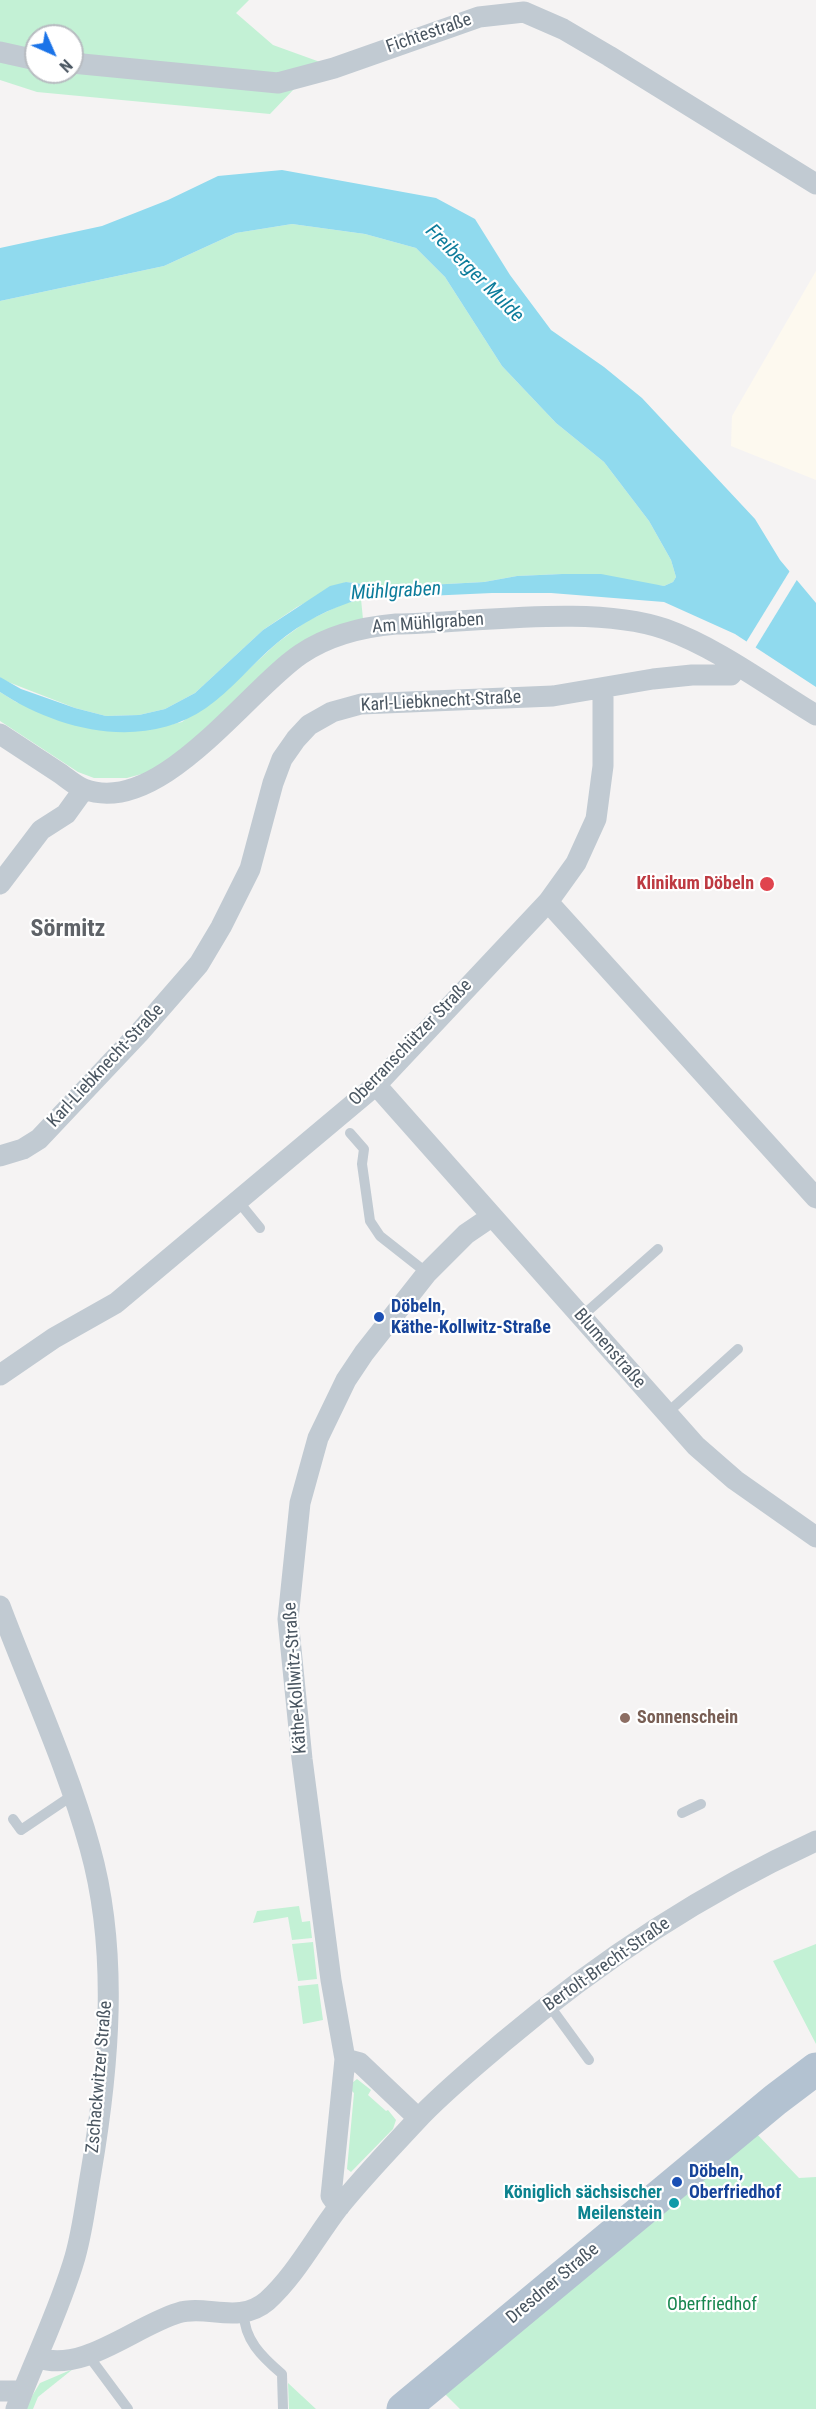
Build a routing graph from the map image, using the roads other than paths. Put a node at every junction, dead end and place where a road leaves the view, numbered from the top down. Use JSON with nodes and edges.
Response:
{"nodes":[{"id":1,"x":0,"y":52,"type":"edge"},
{"id":2,"x":24,"y":57,"type":"edge"},
{"id":3,"x":84,"y":64,"type":"edge"},
{"id":4,"x":816,"y":184,"type":"edge"},
{"id":5,"x":737,"y":667,"type":"junction"},
{"id":6,"x":603,"y":690,"type":"junction"},
{"id":7,"x":816,"y":715,"type":"edge"},
{"id":8,"x":0,"y":734,"type":"edge"},
{"id":9,"x":84,"y":789,"type":"junction"},
{"id":10,"x":0,"y":884,"type":"edge"},
{"id":11,"x":548,"y":902,"type":"junction"},
{"id":12,"x":376,"y":1085,"type":"junction"},
{"id":13,"x":350,"y":1133,"type":"dead end"},
{"id":14,"x":0,"y":1156,"type":"edge"},
{"id":15,"x":816,"y":1198,"type":"edge"},
{"id":16,"x":238,"y":1201,"type":"junction"},
{"id":17,"x":491,"y":1217,"type":"junction"},
{"id":18,"x":260,"y":1228,"type":"dead end"},
{"id":19,"x":658,"y":1250,"type":"dead end"},
{"id":20,"x":427,"y":1274,"type":"junction"},
{"id":21,"x":581,"y":1317,"type":"junction"},
{"id":22,"x":738,"y":1349,"type":"dead end"},
{"id":23,"x":0,"y":1376,"type":"edge"},
{"id":24,"x":666,"y":1414,"type":"junction"},
{"id":25,"x":816,"y":1537,"type":"edge"},
{"id":26,"x":0,"y":1606,"type":"edge"},
{"id":27,"x":73,"y":1796,"type":"junction"},
{"id":28,"x":700,"y":1804,"type":"dead end"},
{"id":29,"x":682,"y":1813,"type":"dead end"},
{"id":30,"x":13,"y":1819,"type":"dead end"},
{"id":31,"x":816,"y":1841,"type":"edge"},
{"id":32,"x":549,"y":2005,"type":"junction"},
{"id":33,"x":345,"y":2059,"type":"junction"},
{"id":34,"x":589,"y":2060,"type":"dead end"},
{"id":35,"x":816,"y":2069,"type":"edge"},
{"id":36,"x":418,"y":2118,"type":"junction"},
{"id":37,"x":339,"y":2207,"type":"junction"},
{"id":38,"x":244,"y":2311,"type":"junction"},
{"id":39,"x":88,"y":2355,"type":"junction"},
{"id":40,"x":39,"y":2358,"type":"junction"},
{"id":41,"x":0,"y":2391,"type":"edge"},
{"id":42,"x":20,"y":2400,"type":"edge"},
{"id":43,"x":128,"y":2409,"type":"edge"},
{"id":44,"x":283,"y":2409,"type":"edge"},
{"id":45,"x":403,"y":2409,"type":"edge"}],
"edges":[{"from":1,"to":2,"type":"street"},
{"from":3,"to":4,"type":"street","name":"Fichtestraße"},
{"from":5,"to":6,"type":"street","name":"Karl-Liebknecht-Straße"},
{"from":5,"to":7,"type":"street"},
{"from":5,"to":9,"type":"street","name":"Am Mühlgraben"},
{"from":6,"to":11,"type":"street","name":"Oberranschützer Straße"},
{"from":6,"to":14,"type":"street","name":"Karl-Liebknecht-Straße"},
{"from":8,"to":9,"type":"street","name":"Am Mühlgraben"},
{"from":9,"to":10,"type":"street"},
{"from":11,"to":12,"type":"street","name":"Oberranschützer Straße"},
{"from":11,"to":15,"type":"street"},
{"from":12,"to":16,"type":"street","name":"Oberranschützer Straße"},
{"from":12,"to":17,"type":"street","name":"Blumenstraße"},
{"from":13,"to":20,"type":"lane"},
{"from":16,"to":18,"type":"lane"},
{"from":16,"to":23,"type":"street","name":"Oberranschützer Straße"},
{"from":17,"to":20,"type":"street","name":"Käthe-Kollwitz-Straße"},
{"from":17,"to":21,"type":"street","name":"Blumenstraße"},
{"from":19,"to":21,"type":"lane"},
{"from":20,"to":33,"type":"street","name":"Käthe-Kollwitz-Straße"},
{"from":21,"to":24,"type":"street","name":"Blumenstraße"},
{"from":22,"to":24,"type":"lane"},
{"from":24,"to":25,"type":"street","name":"Blumenstraße"},
{"from":26,"to":27,"type":"street","name":"Zschackwitzer Straße"},
{"from":27,"to":30,"type":"lane"},
{"from":27,"to":40,"type":"street","name":"Zschackwitzer Straße"},
{"from":28,"to":29,"type":"lane"},
{"from":31,"to":32,"type":"street","name":"Bertolt-Brecht-Straße"},
{"from":32,"to":34,"type":"lane"},
{"from":32,"to":36,"type":"street","name":"Bertolt-Brecht-Straße"},
{"from":33,"to":36,"type":"street"},
{"from":33,"to":37,"type":"street","name":"Käthe-Kollwitz-Straße"},
{"from":35,"to":45,"type":"main road","name":"Dresdner Straße"},
{"from":36,"to":37,"type":"street"},
{"from":37,"to":38,"type":"street"},
{"from":38,"to":39,"type":"street"},
{"from":38,"to":44,"type":"lane"},
{"from":39,"to":40,"type":"street"},
{"from":39,"to":43,"type":"lane"},
{"from":40,"to":42,"type":"street","name":"Zschackwitzer Straße"},
{"from":41,"to":42,"type":"street"}]}
